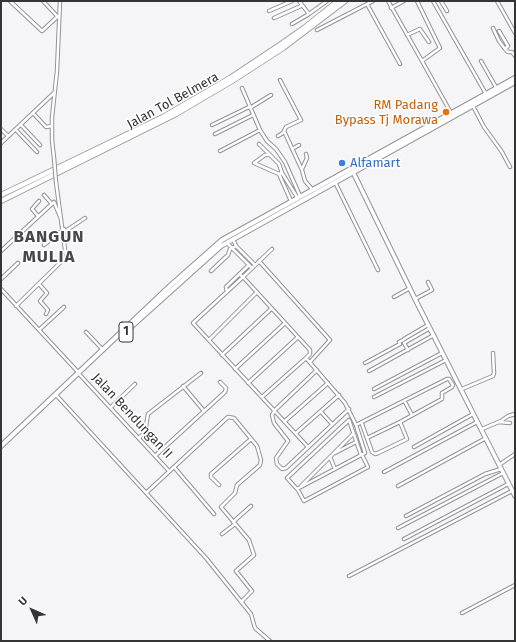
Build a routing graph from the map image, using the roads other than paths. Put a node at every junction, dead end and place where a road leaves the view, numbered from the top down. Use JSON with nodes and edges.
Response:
{"nodes":[{"id":1,"x":10,"y":1,"type":"edge"},
{"id":2,"x":43,"y":1,"type":"edge"},
{"id":3,"x":60,"y":1,"type":"edge"},
{"id":4,"x":292,"y":1,"type":"edge"},
{"id":5,"x":299,"y":1,"type":"edge"},
{"id":6,"x":327,"y":1,"type":"edge"},
{"id":7,"x":338,"y":1,"type":"edge"},
{"id":8,"x":345,"y":1,"type":"edge"},
{"id":9,"x":373,"y":1,"type":"edge"},
{"id":10,"x":388,"y":1,"type":"edge"},
{"id":11,"x":404,"y":1,"type":"edge"},
{"id":12,"x":417,"y":1,"type":"edge"},
{"id":13,"x":433,"y":1,"type":"edge"},
{"id":14,"x":441,"y":1,"type":"edge"},
{"id":15,"x":497,"y":1,"type":"edge"},
{"id":16,"x":366,"y":4,"type":"junction"},
{"id":17,"x":302,"y":6,"type":"junction"},
{"id":18,"x":391,"y":8,"type":"junction"},
{"id":19,"x":269,"y":11,"type":"dead end"},
{"id":20,"x":447,"y":11,"type":"dead end"},
{"id":21,"x":308,"y":14,"type":"junction"},
{"id":22,"x":58,"y":18,"type":"junction"},
{"id":23,"x":274,"y":18,"type":"dead end"},
{"id":24,"x":292,"y":24,"type":"dead end"},
{"id":25,"x":494,"y":28,"type":"dead end"},
{"id":26,"x":317,"y":30,"type":"dead end"},
{"id":27,"x":499,"y":31,"type":"dead end"},
{"id":28,"x":515,"y":33,"type":"edge"},
{"id":29,"x":407,"y":35,"type":"junction"},
{"id":30,"x":429,"y":42,"type":"dead end"},
{"id":31,"x":505,"y":49,"type":"junction"},
{"id":32,"x":515,"y":56,"type":"edge"},
{"id":33,"x":422,"y":60,"type":"junction"},
{"id":34,"x":481,"y":62,"type":"dead end"},
{"id":35,"x":400,"y":64,"type":"dead end"},
{"id":36,"x":515,"y":78,"type":"edge"},
{"id":37,"x":280,"y":80,"type":"dead end"},
{"id":38,"x":515,"y":82,"type":"edge"},
{"id":39,"x":242,"y":88,"type":"dead end"},
{"id":40,"x":498,"y":89,"type":"junction"},
{"id":41,"x":54,"y":92,"type":"junction"},
{"id":42,"x":486,"y":94,"type":"junction"},
{"id":43,"x":271,"y":95,"type":"dead end"},
{"id":44,"x":473,"y":106,"type":"junction"},
{"id":45,"x":249,"y":107,"type":"junction"},
{"id":46,"x":32,"y":113,"type":"junction"},
{"id":47,"x":451,"y":114,"type":"junction"},
{"id":48,"x":253,"y":115,"type":"junction"},
{"id":49,"x":21,"y":125,"type":"junction"},
{"id":50,"x":212,"y":125,"type":"dead end"},
{"id":51,"x":52,"y":126,"type":"junction"},
{"id":52,"x":1,"y":129,"type":"edge"},
{"id":53,"x":144,"y":129,"type":"junction"},
{"id":54,"x":16,"y":130,"type":"junction"},
{"id":55,"x":260,"y":130,"type":"junction"},
{"id":56,"x":284,"y":131,"type":"junction"},
{"id":57,"x":139,"y":132,"type":"junction"},
{"id":58,"x":215,"y":134,"type":"dead end"},
{"id":59,"x":8,"y":136,"type":"junction"},
{"id":60,"x":278,"y":136,"type":"dead end"},
{"id":61,"x":1,"y":143,"type":"edge"},
{"id":62,"x":259,"y":144,"type":"dead end"},
{"id":63,"x":40,"y":145,"type":"dead end"},
{"id":64,"x":299,"y":146,"type":"dead end"},
{"id":65,"x":292,"y":149,"type":"junction"},
{"id":66,"x":220,"y":151,"type":"dead end"},
{"id":67,"x":37,"y":152,"type":"dead end"},
{"id":68,"x":306,"y":154,"type":"dead end"},
{"id":69,"x":268,"y":155,"type":"junction"},
{"id":70,"x":510,"y":167,"type":"dead end"},
{"id":71,"x":302,"y":170,"type":"junction"},
{"id":72,"x":353,"y":172,"type":"junction"},
{"id":73,"x":280,"y":174,"type":"junction"},
{"id":74,"x":334,"y":182,"type":"junction"},
{"id":75,"x":288,"y":187,"type":"junction"},
{"id":76,"x":312,"y":189,"type":"junction"},
{"id":77,"x":1,"y":195,"type":"edge"},
{"id":78,"x":44,"y":195,"type":"dead end"},
{"id":79,"x":299,"y":196,"type":"junction"},
{"id":80,"x":1,"y":201,"type":"edge"},
{"id":81,"x":39,"y":201,"type":"dead end"},
{"id":82,"x":290,"y":201,"type":"junction"},
{"id":83,"x":52,"y":204,"type":"junction"},
{"id":84,"x":278,"y":211,"type":"junction"},
{"id":85,"x":38,"y":216,"type":"junction"},
{"id":86,"x":85,"y":218,"type":"dead end"},
{"id":87,"x":62,"y":219,"type":"junction"},
{"id":88,"x":64,"y":231,"type":"junction"},
{"id":89,"x":233,"y":239,"type":"junction"},
{"id":90,"x":226,"y":243,"type":"junction"},
{"id":91,"x":44,"y":245,"type":"dead end"},
{"id":92,"x":236,"y":246,"type":"junction"},
{"id":93,"x":232,"y":248,"type":"junction"},
{"id":94,"x":272,"y":249,"type":"dead end"},
{"id":95,"x":1,"y":251,"type":"edge"},
{"id":96,"x":259,"y":261,"type":"junction"},
{"id":97,"x":18,"y":263,"type":"dead end"},
{"id":98,"x":248,"y":265,"type":"junction"},
{"id":99,"x":255,"y":266,"type":"junction"},
{"id":100,"x":252,"y":268,"type":"junction"},
{"id":101,"x":378,"y":270,"type":"dead end"},
{"id":102,"x":211,"y":271,"type":"dead end"},
{"id":103,"x":239,"y":274,"type":"junction"},
{"id":104,"x":242,"y":277,"type":"junction"},
{"id":105,"x":1,"y":279,"type":"edge"},
{"id":106,"x":428,"y":282,"type":"dead end"},
{"id":107,"x":39,"y":284,"type":"junction"},
{"id":108,"x":410,"y":288,"type":"junction"},
{"id":109,"x":1,"y":289,"type":"edge"},
{"id":110,"x":226,"y":292,"type":"junction"},
{"id":111,"x":2,"y":293,"type":"edge"},
{"id":112,"x":256,"y":293,"type":"junction"},
{"id":113,"x":394,"y":298,"type":"dead end"},
{"id":114,"x":415,"y":299,"type":"junction"},
{"id":115,"x":16,"y":306,"type":"junction"},
{"id":116,"x":64,"y":307,"type":"dead end"},
{"id":117,"x":271,"y":309,"type":"junction"},
{"id":118,"x":46,"y":314,"type":"dead end"},
{"id":119,"x":284,"y":324,"type":"junction"},
{"id":120,"x":429,"y":327,"type":"junction"},
{"id":121,"x":39,"y":330,"type":"junction"},
{"id":122,"x":86,"y":332,"type":"dead end"},
{"id":123,"x":434,"y":335,"type":"junction"},
{"id":124,"x":297,"y":338,"type":"junction"},
{"id":125,"x":404,"y":339,"type":"dead end"},
{"id":126,"x":209,"y":340,"type":"junction"},
{"id":127,"x":404,"y":343,"type":"junction"},
{"id":128,"x":103,"y":350,"type":"junction"},
{"id":129,"x":408,"y":350,"type":"junction"},
{"id":130,"x":443,"y":353,"type":"junction"},
{"id":131,"x":493,"y":354,"type":"dead end"},
{"id":132,"x":222,"y":355,"type":"junction"},
{"id":133,"x":306,"y":358,"type":"junction"},
{"id":134,"x":446,"y":360,"type":"junction"},
{"id":135,"x":310,"y":362,"type":"junction"},
{"id":136,"x":365,"y":363,"type":"dead end"},
{"id":137,"x":235,"y":369,"type":"junction"},
{"id":138,"x":317,"y":370,"type":"junction"},
{"id":139,"x":369,"y":371,"type":"dead end"},
{"id":140,"x":201,"y":373,"type":"dead end"},
{"id":141,"x":79,"y":374,"type":"junction"},
{"id":142,"x":220,"y":382,"type":"dead end"},
{"id":143,"x":248,"y":383,"type":"junction"},
{"id":144,"x":328,"y":383,"type":"junction"},
{"id":145,"x":135,"y":384,"type":"dead end"},
{"id":146,"x":183,"y":386,"type":"junction"},
{"id":147,"x":374,"y":389,"type":"dead end"},
{"id":148,"x":462,"y":389,"type":"junction"},
{"id":149,"x":339,"y":395,"type":"junction"},
{"id":150,"x":57,"y":396,"type":"junction"},
{"id":151,"x":262,"y":397,"type":"junction"},
{"id":152,"x":374,"y":397,"type":"dead end"},
{"id":153,"x":405,"y":402,"type":"junction"},
{"id":154,"x":111,"y":407,"type":"junction"},
{"id":155,"x":275,"y":410,"type":"junction"},
{"id":156,"x":349,"y":410,"type":"junction"},
{"id":157,"x":204,"y":411,"type":"junction"},
{"id":158,"x":321,"y":412,"type":"junction"},
{"id":159,"x":473,"y":414,"type":"junction"},
{"id":160,"x":515,"y":414,"type":"edge"},
{"id":161,"x":412,"y":415,"type":"junction"},
{"id":162,"x":285,"y":421,"type":"junction"},
{"id":163,"x":400,"y":422,"type":"junction"},
{"id":164,"x":477,"y":422,"type":"junction"},
{"id":165,"x":499,"y":422,"type":"junction"},
{"id":166,"x":510,"y":423,"type":"dead end"},
{"id":167,"x":332,"y":424,"type":"junction"},
{"id":168,"x":361,"y":424,"type":"junction"},
{"id":169,"x":356,"y":426,"type":"junction"},
{"id":170,"x":482,"y":429,"type":"junction"},
{"id":171,"x":296,"y":433,"type":"junction"},
{"id":172,"x":353,"y":434,"type":"junction"},
{"id":173,"x":139,"y":438,"type":"junction"},
{"id":174,"x":251,"y":438,"type":"junction"},
{"id":175,"x":367,"y":438,"type":"junction"},
{"id":176,"x":486,"y":438,"type":"junction"},
{"id":177,"x":356,"y":442,"type":"junction"},
{"id":178,"x":1,"y":446,"type":"edge"},
{"id":179,"x":308,"y":447,"type":"junction"},
{"id":180,"x":414,"y":447,"type":"dead end"},
{"id":181,"x":1,"y":450,"type":"edge"},
{"id":182,"x":515,"y":454,"type":"edge"},
{"id":183,"x":361,"y":455,"type":"junction"},
{"id":184,"x":154,"y":456,"type":"junction"},
{"id":185,"x":330,"y":456,"type":"junction"},
{"id":186,"x":498,"y":465,"type":"junction"},
{"id":187,"x":174,"y":467,"type":"junction"},
{"id":188,"x":335,"y":468,"type":"junction"},
{"id":189,"x":501,"y":470,"type":"junction"},
{"id":190,"x":169,"y":471,"type":"junction"},
{"id":191,"x":384,"y":472,"type":"dead end"},
{"id":192,"x":503,"y":474,"type":"junction"},
{"id":193,"x":508,"y":484,"type":"junction"},
{"id":194,"x":219,"y":485,"type":"dead end"},
{"id":195,"x":398,"y":486,"type":"dead end"},
{"id":196,"x":298,"y":489,"type":"junction"},
{"id":197,"x":512,"y":491,"type":"junction"},
{"id":198,"x":146,"y":492,"type":"junction"},
{"id":199,"x":515,"y":496,"type":"edge"},
{"id":200,"x":251,"y":506,"type":"dead end"},
{"id":201,"x":214,"y":514,"type":"dead end"},
{"id":202,"x":406,"y":516,"type":"dead end"},
{"id":203,"x":234,"y":523,"type":"junction"},
{"id":204,"x":398,"y":528,"type":"dead end"},
{"id":205,"x":222,"y":534,"type":"dead end"},
{"id":206,"x":404,"y":539,"type":"dead end"},
{"id":207,"x":349,"y":576,"type":"dead end"},
{"id":208,"x":515,"y":585,"type":"edge"},
{"id":209,"x":241,"y":602,"type":"junction"},
{"id":210,"x":462,"y":613,"type":"dead end"},
{"id":211,"x":270,"y":641,"type":"edge"}],
"edges":[{"from":1,"to":22,"type":"street"},
{"from":2,"to":22,"type":"street"},
{"from":3,"to":22,"type":"street"},
{"from":4,"to":19,"type":"street"},
{"from":5,"to":17,"type":"street"},
{"from":6,"to":21,"type":"street"},
{"from":7,"to":53,"type":"highway","name":"Jalan Tol Belmera"},
{"from":8,"to":53,"type":"highway","name":"Jalan Tol Belmera"},
{"from":9,"to":16,"type":"street"},
{"from":10,"to":18,"type":"street"},
{"from":11,"to":18,"type":"street"},
{"from":12,"to":33,"type":"street"},
{"from":13,"to":42,"type":"street"},
{"from":14,"to":20,"type":"street"},
{"from":15,"to":28,"type":"street"},
{"from":16,"to":26,"type":"street"},
{"from":16,"to":35,"type":"street"},
{"from":17,"to":21,"type":"street"},
{"from":17,"to":23,"type":"street"},
{"from":18,"to":29,"type":"street"},
{"from":21,"to":24,"type":"street"},
{"from":22,"to":41,"type":"street"},
{"from":25,"to":31,"type":"street"},
{"from":27,"to":31,"type":"street"},
{"from":29,"to":30,"type":"street"},
{"from":29,"to":33,"type":"street"},
{"from":31,"to":32,"type":"street"},
{"from":33,"to":47,"type":"street"},
{"from":34,"to":40,"type":"street"},
{"from":36,"to":40,"type":"highway","number":"1"},
{"from":37,"to":56,"type":"street"},
{"from":38,"to":40,"type":"highway","number":"1"},
{"from":39,"to":45,"type":"street"},
{"from":40,"to":42,"type":"highway","number":"1"},
{"from":40,"to":44,"type":"highway","number":"1"},
{"from":41,"to":46,"type":"street"},
{"from":41,"to":51,"type":"street"},
{"from":42,"to":47,"type":"highway","number":"1"},
{"from":43,"to":45,"type":"street"},
{"from":44,"to":70,"type":"street"},
{"from":44,"to":72,"type":"highway","number":"1"},
{"from":45,"to":48,"type":"street"},
{"from":45,"to":50,"type":"street"},
{"from":46,"to":49,"type":"street"},
{"from":46,"to":51,"type":"street"},
{"from":47,"to":76,"type":"highway","number":"1"},
{"from":48,"to":55,"type":"street"},
{"from":48,"to":58,"type":"street"},
{"from":49,"to":54,"type":"street"},
{"from":49,"to":63,"type":"street"},
{"from":51,"to":87,"type":"street","bridge":true},
{"from":52,"to":59,"type":"street"},
{"from":53,"to":57,"type":"highway","name":"Jalan Tol Belmera"},
{"from":54,"to":59,"type":"street"},
{"from":54,"to":67,"type":"street"},
{"from":55,"to":66,"type":"street"},
{"from":55,"to":79,"type":"street"},
{"from":56,"to":60,"type":"street"},
{"from":56,"to":65,"type":"street"},
{"from":57,"to":77,"type":"highway","name":"Jalan Tol Belmera"},
{"from":57,"to":80,"type":"highway","name":"Jalan Tol Belmera"},
{"from":59,"to":61,"type":"street"},
{"from":62,"to":69,"type":"street"},
{"from":64,"to":65,"type":"street"},
{"from":65,"to":71,"type":"street"},
{"from":68,"to":71,"type":"street"},
{"from":69,"to":73,"type":"street"},
{"from":69,"to":73,"type":"street"},
{"from":71,"to":76,"type":"street"},
{"from":72,"to":74,"type":"highway","number":"1"},
{"from":72,"to":108,"type":"main road"},
{"from":73,"to":75,"type":"street"},
{"from":74,"to":84,"type":"highway","number":"1"},
{"from":74,"to":101,"type":"street"},
{"from":75,"to":79,"type":"street"},
{"from":75,"to":82,"type":"street"},
{"from":76,"to":79,"type":"highway","number":"1"},
{"from":78,"to":83,"type":"street"},
{"from":79,"to":82,"type":"highway","number":"1"},
{"from":81,"to":85,"type":"street"},
{"from":82,"to":84,"type":"highway","number":"1"},
{"from":83,"to":85,"type":"street"},
{"from":83,"to":87,"type":"street"},
{"from":84,"to":89,"type":"highway","number":"1"},
{"from":84,"to":128,"type":"highway","number":"1"},
{"from":85,"to":95,"type":"street"},
{"from":86,"to":88,"type":"street"},
{"from":87,"to":88,"type":"street"},
{"from":88,"to":91,"type":"street"},
{"from":88,"to":107,"type":"street"},
{"from":89,"to":90,"type":"highway","number":"1"},
{"from":89,"to":92,"type":"street"},
{"from":90,"to":93,"type":"street"},
{"from":90,"to":141,"type":"highway","number":"1"},
{"from":92,"to":93,"type":"street"},
{"from":92,"to":99,"type":"street"},
{"from":93,"to":98,"type":"street"},
{"from":93,"to":102,"type":"street"},
{"from":94,"to":96,"type":"street"},
{"from":96,"to":99,"type":"street"},
{"from":96,"to":135,"type":"street"},
{"from":97,"to":105,"type":"street"},
{"from":98,"to":100,"type":"street"},
{"from":98,"to":103,"type":"street"},
{"from":99,"to":100,"type":"street"},
{"from":100,"to":104,"type":"street"},
{"from":103,"to":104,"type":"street"},
{"from":103,"to":110,"type":"street"},
{"from":104,"to":110,"type":"street"},
{"from":104,"to":112,"type":"street"},
{"from":106,"to":114,"type":"street"},
{"from":107,"to":115,"type":"street"},
{"from":107,"to":118,"type":"street"},
{"from":108,"to":113,"type":"street"},
{"from":108,"to":114,"type":"main road"},
{"from":109,"to":111,"type":"street","name":"Jalan Bendungan II"},
{"from":110,"to":126,"type":"street"},
{"from":111,"to":115,"type":"street","name":"Jalan Bendungan II"},
{"from":112,"to":117,"type":"street"},
{"from":112,"to":126,"type":"street"},
{"from":114,"to":120,"type":"main road"},
{"from":115,"to":121,"type":"street","name":"Jalan Bendungan II"},
{"from":116,"to":121,"type":"street"},
{"from":117,"to":119,"type":"street"},
{"from":117,"to":132,"type":"street"},
{"from":119,"to":124,"type":"street"},
{"from":119,"to":137,"type":"street"},
{"from":120,"to":123,"type":"main road"},
{"from":120,"to":125,"type":"street"},
{"from":120,"to":127,"type":"street"},
{"from":121,"to":141,"type":"street","name":"Jalan Bendungan II"},
{"from":122,"to":128,"type":"street"},
{"from":123,"to":129,"type":"street"},
{"from":123,"to":130,"type":"main road"},
{"from":124,"to":133,"type":"street"},
{"from":124,"to":143,"type":"street"},
{"from":126,"to":132,"type":"street"},
{"from":127,"to":129,"type":"street"},
{"from":127,"to":136,"type":"street"},
{"from":128,"to":141,"type":"highway","number":"1"},
{"from":129,"to":139,"type":"street"},
{"from":130,"to":134,"type":"main road"},
{"from":130,"to":147,"type":"street"},
{"from":131,"to":148,"type":"street"},
{"from":132,"to":137,"type":"street"},
{"from":133,"to":135,"type":"street"},
{"from":133,"to":151,"type":"street"},
{"from":134,"to":148,"type":"main road"},
{"from":134,"to":152,"type":"street"},
{"from":135,"to":138,"type":"street"},
{"from":137,"to":143,"type":"street"},
{"from":138,"to":144,"type":"street"},
{"from":138,"to":155,"type":"street"},
{"from":140,"to":146,"type":"street"},
{"from":141,"to":150,"type":"highway","number":"1"},
{"from":141,"to":154,"type":"street","name":"Jalan Bendungan II"},
{"from":141,"to":178,"type":"highway","number":"1"},
{"from":142,"to":157,"type":"street"},
{"from":143,"to":151,"type":"street"},
{"from":144,"to":149,"type":"street"},
{"from":144,"to":162,"type":"street"},
{"from":145,"to":154,"type":"street"},
{"from":146,"to":157,"type":"street"},
{"from":146,"to":173,"type":"street"},
{"from":148,"to":159,"type":"main road"},
{"from":149,"to":156,"type":"street"},
{"from":149,"to":158,"type":"street"},
{"from":150,"to":181,"type":"highway","number":"1"},
{"from":150,"to":198,"type":"street"},
{"from":151,"to":155,"type":"street"},
{"from":153,"to":161,"type":"street"},
{"from":153,"to":161,"type":"street"},
{"from":153,"to":168,"type":"street"},
{"from":154,"to":173,"type":"street","name":"Jalan Bendungan II"},
{"from":155,"to":162,"type":"street"},
{"from":155,"to":179,"type":"street"},
{"from":156,"to":167,"type":"street"},
{"from":156,"to":169,"type":"street"},
{"from":157,"to":184,"type":"street"},
{"from":158,"to":167,"type":"street"},
{"from":158,"to":171,"type":"street"},
{"from":159,"to":164,"type":"main road"},
{"from":159,"to":180,"type":"street"},
{"from":160,"to":165,"type":"street"},
{"from":161,"to":163,"type":"street"},
{"from":162,"to":171,"type":"street"},
{"from":163,"to":175,"type":"street"},
{"from":163,"to":175,"type":"street"},
{"from":164,"to":170,"type":"main road"},
{"from":164,"to":191,"type":"street"},
{"from":165,"to":166,"type":"street"},
{"from":165,"to":170,"type":"street"},
{"from":167,"to":179,"type":"street"},
{"from":168,"to":169,"type":"street"},
{"from":168,"to":175,"type":"street"},
{"from":169,"to":183,"type":"street"},
{"from":170,"to":176,"type":"main road"},
{"from":171,"to":179,"type":"street"},
{"from":172,"to":177,"type":"street"},
{"from":172,"to":185,"type":"street"},
{"from":172,"to":196,"type":"street"},
{"from":173,"to":184,"type":"street","name":"Jalan Bendungan II"},
{"from":174,"to":187,"type":"street"},
{"from":174,"to":194,"type":"street"},
{"from":174,"to":203,"type":"street"},
{"from":176,"to":186,"type":"main road"},
{"from":176,"to":195,"type":"street"},
{"from":177,"to":183,"type":"street"},
{"from":177,"to":185,"type":"street"},
{"from":182,"to":186,"type":"street"},
{"from":183,"to":188,"type":"street"},
{"from":183,"to":196,"type":"street"},
{"from":184,"to":190,"type":"street","name":"Jalan Bendungan II"},
{"from":185,"to":188,"type":"street"},
{"from":185,"to":196,"type":"street"},
{"from":186,"to":189,"type":"main road"},
{"from":187,"to":190,"type":"street"},
{"from":187,"to":201,"type":"street"},
{"from":188,"to":196,"type":"street"},
{"from":189,"to":192,"type":"main road"},
{"from":189,"to":202,"type":"street"},
{"from":190,"to":198,"type":"street"},
{"from":192,"to":193,"type":"main road"},
{"from":192,"to":204,"type":"street"},
{"from":193,"to":197,"type":"main road"},
{"from":193,"to":206,"type":"street"},
{"from":197,"to":199,"type":"main road"},
{"from":197,"to":207,"type":"street"},
{"from":198,"to":209,"type":"street"},
{"from":200,"to":203,"type":"street"},
{"from":203,"to":205,"type":"street"},
{"from":203,"to":209,"type":"street"},
{"from":208,"to":210,"type":"street"},
{"from":209,"to":211,"type":"street"}]}
